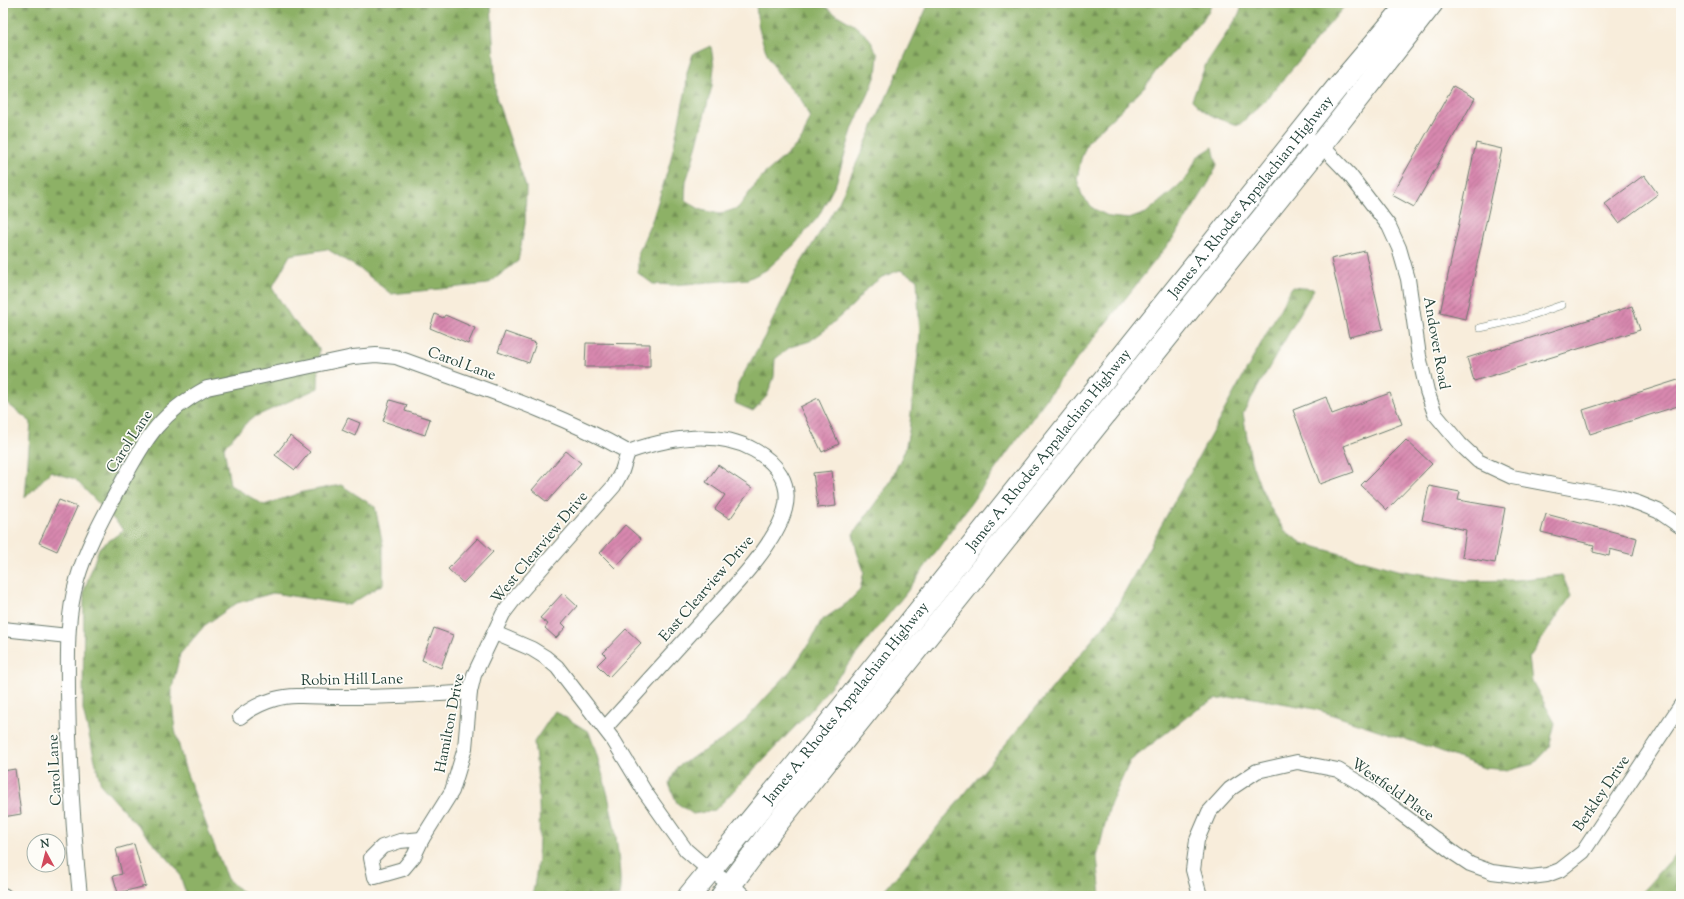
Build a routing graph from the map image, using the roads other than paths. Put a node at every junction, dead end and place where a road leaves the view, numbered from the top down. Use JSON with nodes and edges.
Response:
{"nodes":[{"id":1,"x":1409,"y":3,"type":"edge"},
{"id":2,"x":1432,"y":3,"type":"edge"},
{"id":3,"x":1301,"y":135,"type":"junction"},
{"id":4,"x":1321,"y":145,"type":"junction"},
{"id":5,"x":1562,"y":305,"type":"dead end"},
{"id":6,"x":1480,"y":328,"type":"dead end"},
{"id":7,"x":628,"y":452,"type":"junction"},
{"id":8,"x":1681,"y":526,"type":"edge"},
{"id":9,"x":3,"y":629,"type":"edge"},
{"id":10,"x":495,"y":633,"type":"junction"},
{"id":11,"x":68,"y":636,"type":"junction"},
{"id":12,"x":470,"y":692,"type":"junction"},
{"id":13,"x":1681,"y":705,"type":"edge"},
{"id":14,"x":240,"y":717,"type":"dead end"},
{"id":15,"x":605,"y":728,"type":"junction"},
{"id":16,"x":422,"y":839,"type":"dead end"},
{"id":17,"x":709,"y":870,"type":"junction"},
{"id":18,"x":1531,"y":876,"type":"joint"},
{"id":19,"x":733,"y":892,"type":"edge"},
{"id":20,"x":80,"y":896,"type":"edge"},
{"id":21,"x":689,"y":896,"type":"edge"},
{"id":22,"x":1200,"y":896,"type":"edge"}],
"edges":[{"from":1,"to":3,"type":"highway","name":"James A. Rhodes Appalachian Highway"},
{"from":2,"to":4,"type":"highway","name":"James A. Rhodes Appalachian Highway"},
{"from":3,"to":4,"type":"street","name":"Andover Road"},
{"from":3,"to":17,"type":"highway","name":"James A. Rhodes Appalachian Highway"},
{"from":4,"to":8,"type":"street","name":"Andover Road"},
{"from":4,"to":19,"type":"highway","name":"James A. Rhodes Appalachian Highway"},
{"from":5,"to":6,"type":"lane"},
{"from":7,"to":10,"type":"street","name":"West Clearview Drive"},
{"from":7,"to":11,"type":"street","name":"Carol Lane"},
{"from":7,"to":15,"type":"street","name":"East Clearview Drive"},
{"from":9,"to":11,"type":"street"},
{"from":10,"to":12,"type":"street","name":"Hamilton Drive"},
{"from":10,"to":15,"type":"street"},
{"from":11,"to":20,"type":"street","name":"Carol Lane"},
{"from":12,"to":14,"type":"street","name":"Robin Hill Lane"},
{"from":12,"to":16,"type":"street","name":"Hamilton Drive"},
{"from":13,"to":18,"type":"street","name":"Berkley Drive"},
{"from":15,"to":17,"type":"street"},
{"from":17,"to":19,"type":"street"},
{"from":17,"to":21,"type":"highway","name":"James A. Rhodes Appalachian Highway"},
{"from":18,"to":22,"type":"street","name":"Westfield Place"}]}
